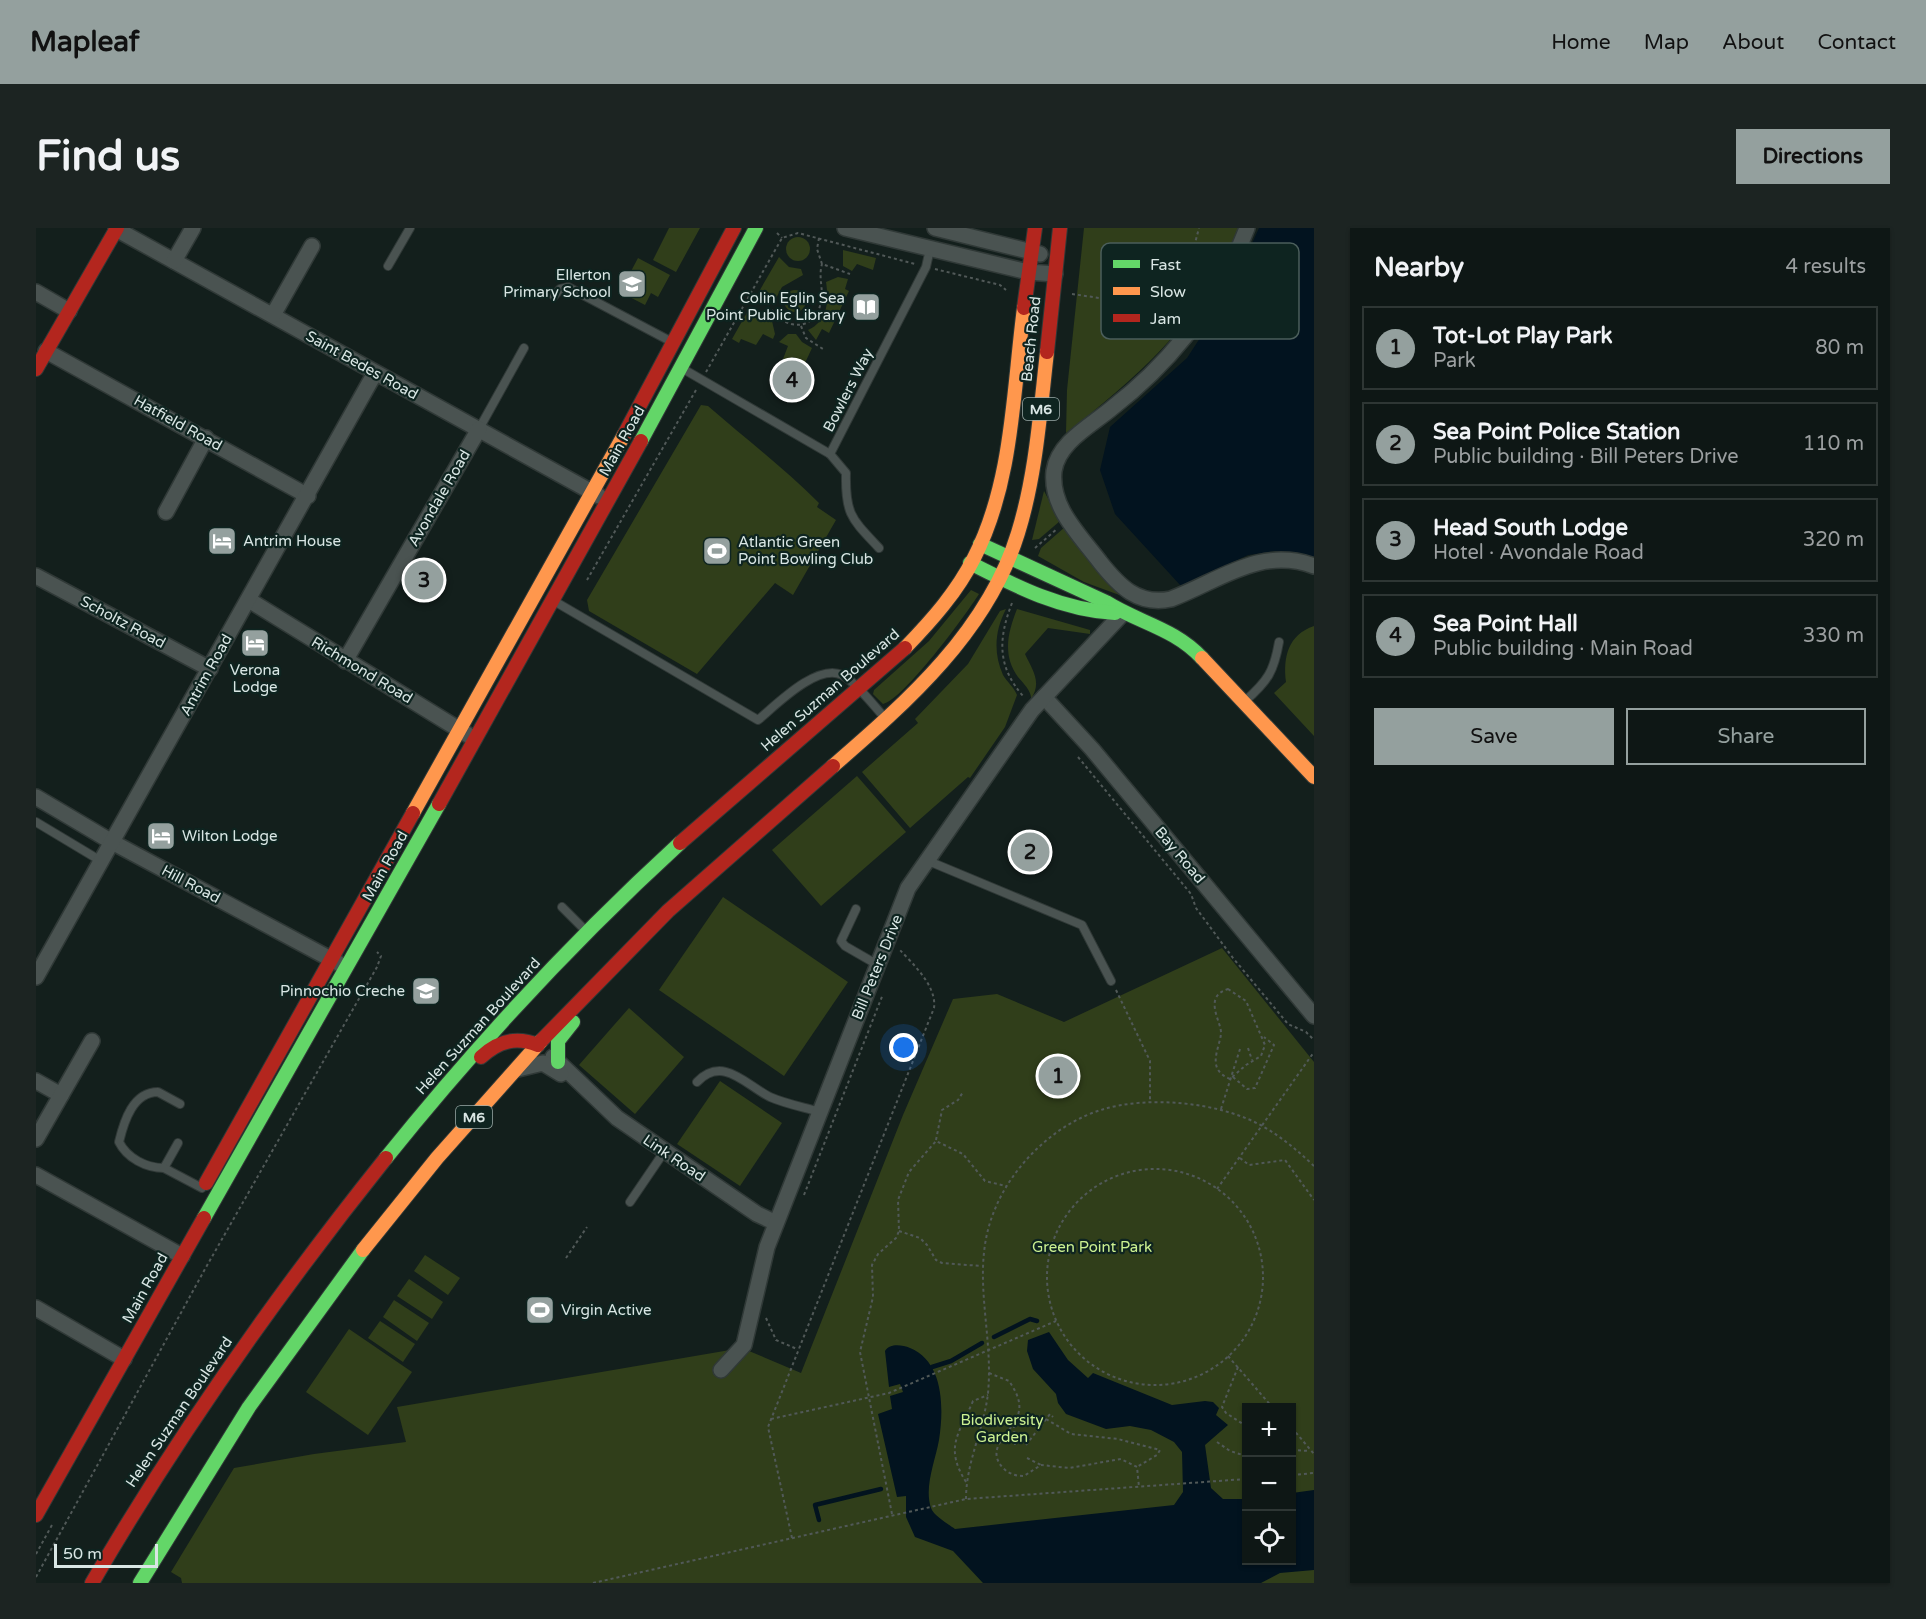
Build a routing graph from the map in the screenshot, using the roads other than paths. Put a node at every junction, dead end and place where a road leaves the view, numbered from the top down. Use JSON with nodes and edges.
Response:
{"nodes":[{"id":1,"x":116,"y":228,"type":"edge"},
{"id":2,"x":193,"y":228,"type":"edge"},
{"id":3,"x":410,"y":228,"type":"edge"},
{"id":4,"x":734,"y":228,"type":"edge"},
{"id":5,"x":756,"y":228,"type":"edge"},
{"id":6,"x":845,"y":228,"type":"edge"},
{"id":7,"x":936,"y":228,"type":"edge"},
{"id":8,"x":1035,"y":228,"type":"edge"},
{"id":9,"x":1060,"y":228,"type":"edge"},
{"id":10,"x":1247,"y":228,"type":"edge"},
{"id":11,"x":1241,"y":243,"type":"edge"},
{"id":12,"x":312,"y":246,"type":"dead end"},
{"id":13,"x":930,"y":249,"type":"junction"},
{"id":14,"x":1031,"y":252,"type":"junction"},
{"id":15,"x":1057,"y":256,"type":"junction"},
{"id":16,"x":174,"y":261,"type":"junction"},
{"id":17,"x":388,"y":266,"type":"dead end"},
{"id":18,"x":1028,"y":272,"type":"junction"},
{"id":19,"x":1054,"y":274,"type":"junction"},
{"id":20,"x":36,"y":292,"type":"edge"},
{"id":21,"x":554,"y":296,"type":"dead end"},
{"id":22,"x":69,"y":310,"type":"junction"},
{"id":23,"x":273,"y":315,"type":"junction"},
{"id":24,"x":1184,"y":339,"type":"edge"},
{"id":25,"x":673,"y":343,"type":"junction"},
{"id":26,"x":524,"y":348,"type":"dead end"},
{"id":27,"x":40,"y":360,"type":"edge"},
{"id":28,"x":682,"y":368,"type":"junction"},
{"id":29,"x":375,"y":373,"type":"junction"},
{"id":30,"x":479,"y":429,"type":"junction"},
{"id":31,"x":206,"y":438,"type":"junction"},
{"id":32,"x":830,"y":454,"type":"junction"},
{"id":33,"x":593,"y":492,"type":"junction"},
{"id":34,"x":308,"y":496,"type":"junction"},
{"id":35,"x":608,"y":500,"type":"junction"},
{"id":36,"x":166,"y":512,"type":"dead end"},
{"id":37,"x":980,"y":544,"type":"junction"},
{"id":38,"x":879,"y":548,"type":"dead end"},
{"id":39,"x":1011,"y":558,"type":"junction"},
{"id":40,"x":970,"y":564,"type":"junction"},
{"id":41,"x":1314,"y":566,"type":"edge"},
{"id":42,"x":36,"y":576,"type":"edge"},
{"id":43,"x":1000,"y":579,"type":"junction"},
{"id":44,"x":249,"y":600,"type":"junction"},
{"id":45,"x":553,"y":600,"type":"junction"},
{"id":46,"x":1123,"y":613,"type":"junction"},
{"id":47,"x":1279,"y":642,"type":"dead end"},
{"id":48,"x":345,"y":661,"type":"junction"},
{"id":49,"x":210,"y":669,"type":"junction"},
{"id":50,"x":857,"y":690,"type":"junction"},
{"id":51,"x":1044,"y":697,"type":"junction"},
{"id":52,"x":1244,"y":702,"type":"junction"},
{"id":53,"x":886,"y":719,"type":"junction"},
{"id":54,"x":460,"y":730,"type":"junction"},
{"id":55,"x":476,"y":740,"type":"junction"},
{"id":56,"x":1314,"y":777,"type":"edge"},
{"id":57,"x":36,"y":797,"type":"edge"},
{"id":58,"x":36,"y":822,"type":"edge"},
{"id":59,"x":112,"y":842,"type":"junction"},
{"id":60,"x":927,"y":860,"type":"junction"},
{"id":61,"x":101,"y":861,"type":"junction"},
{"id":62,"x":562,"y":907,"type":"dead end"},
{"id":63,"x":856,"y":909,"type":"dead end"},
{"id":64,"x":587,"y":932,"type":"junction"},
{"id":65,"x":646,"y":932,"type":"junction"},
{"id":66,"x":331,"y":959,"type":"junction"},
{"id":67,"x":878,"y":965,"type":"junction"},
{"id":68,"x":347,"y":968,"type":"junction"},
{"id":69,"x":36,"y":977,"type":"edge"},
{"id":70,"x":1112,"y":981,"type":"dead end"},
{"id":71,"x":1314,"y":1016,"type":"edge"},
{"id":72,"x":92,"y":1041,"type":"dead end"},
{"id":73,"x":538,"y":1045,"type":"junction"},
{"id":74,"x":558,"y":1062,"type":"junction"},
{"id":75,"x":514,"y":1070,"type":"junction"},
{"id":76,"x":36,"y":1081,"type":"edge"},
{"id":77,"x":697,"y":1082,"type":"dead end"},
{"id":78,"x":579,"y":1085,"type":"junction"},
{"id":79,"x":61,"y":1095,"type":"junction"},
{"id":80,"x":180,"y":1104,"type":"dead end"},
{"id":81,"x":820,"y":1112,"type":"junction"},
{"id":82,"x":36,"y":1139,"type":"edge"},
{"id":83,"x":178,"y":1143,"type":"dead end"},
{"id":84,"x":664,"y":1152,"type":"junction"},
{"id":85,"x":164,"y":1168,"type":"junction"},
{"id":86,"x":36,"y":1175,"type":"edge"},
{"id":87,"x":362,"y":1187,"type":"junction"},
{"id":88,"x":200,"y":1194,"type":"joint"},
{"id":89,"x":630,"y":1202,"type":"dead end"},
{"id":90,"x":776,"y":1223,"type":"junction"},
{"id":91,"x":172,"y":1251,"type":"junction"},
{"id":92,"x":36,"y":1308,"type":"edge"},
{"id":93,"x":114,"y":1354,"type":"junction"},
{"id":94,"x":722,"y":1370,"type":"dead end"},
{"id":95,"x":36,"y":1515,"type":"edge"},
{"id":96,"x":92,"y":1583,"type":"edge"},
{"id":97,"x":140,"y":1583,"type":"edge"}],
"edges":[{"from":1,"to":16,"type":"street","name":"Saint Bedes Road"},
{"from":1,"to":22,"type":"main road"},
{"from":2,"to":16,"type":"street"},
{"from":3,"to":17,"type":"lane"},
{"from":4,"to":25,"type":"main road","name":"Main Road"},
{"from":5,"to":28,"type":"main road","name":"Main Road"},
{"from":6,"to":13,"type":"street"},
{"from":7,"to":14,"type":"street"},
{"from":8,"to":14,"type":"main road","name":"Beach Road","number":"M6"},
{"from":9,"to":15,"type":"main road","name":"Beach Road","number":"M6"},
{"from":10,"to":11,"type":"street"},
{"from":12,"to":23,"type":"street"},
{"from":13,"to":18,"type":"street"},
{"from":13,"to":32,"type":"lane","name":"Bowlers Way"},
{"from":14,"to":15,"type":"street"},
{"from":14,"to":18,"type":"main road","name":"Beach Road","number":"M6"},
{"from":15,"to":19,"type":"main road","name":"Beach Road","number":"M6"},
{"from":16,"to":23,"type":"street","name":"Saint Bedes Road"},
{"from":18,"to":19,"type":"street"},
{"from":18,"to":37,"type":"main road","name":"Beach Road","number":"M6"},
{"from":19,"to":39,"type":"main road","name":"Beach Road","number":"M6"},
{"from":20,"to":22,"type":"street"},
{"from":21,"to":25,"type":"lane"},
{"from":22,"to":27,"type":"main road"},
{"from":23,"to":29,"type":"street","name":"Saint Bedes Road"},
{"from":24,"to":41,"type":"street"},
{"from":25,"to":33,"type":"main road","name":"Main Road"},
{"from":26,"to":30,"type":"lane"},
{"from":27,"to":31,"type":"street","name":"Hatfield Road"},
{"from":28,"to":32,"type":"lane","name":"Bowlers Way"},
{"from":28,"to":35,"type":"main road","name":"Main Road"},
{"from":29,"to":30,"type":"street","name":"Saint Bedes Road"},
{"from":29,"to":34,"type":"street","name":"Antrim Road"},
{"from":30,"to":33,"type":"street","name":"Saint Bedes Road"},
{"from":30,"to":48,"type":"street","name":"Avondale Road"},
{"from":31,"to":34,"type":"street","name":"Hatfield Road"},
{"from":31,"to":36,"type":"street"},
{"from":32,"to":38,"type":"lane"},
{"from":33,"to":35,"type":"street","name":"Saint Bedes Road"},
{"from":33,"to":54,"type":"main road","name":"Main Road"},
{"from":34,"to":44,"type":"street","name":"Antrim Road"},
{"from":35,"to":45,"type":"main road","name":"Main Road"},
{"from":37,"to":39,"type":"main road"},
{"from":37,"to":40,"type":"main road","name":"Beach Road","number":"M6"},
{"from":39,"to":43,"type":"main road","name":"Beach Road","number":"M6"},
{"from":39,"to":46,"type":"main road"},
{"from":40,"to":43,"type":"main road"},
{"from":40,"to":50,"type":"main road","name":"Helen Suzman Boulevard","number":"M6"},
{"from":42,"to":49,"type":"street","name":"Scholtz Road"},
{"from":43,"to":46,"type":"main road"},
{"from":43,"to":53,"type":"main road","number":"M6"},
{"from":44,"to":48,"type":"street","name":"Richmond Road"},
{"from":44,"to":49,"type":"street","name":"Antrim Road"},
{"from":45,"to":50,"type":"lane"},
{"from":45,"to":55,"type":"main road","name":"Main Road"},
{"from":46,"to":51,"type":"street","name":"Bill Peters Drive"},
{"from":46,"to":52,"type":"main road"},
{"from":47,"to":52,"type":"lane"},
{"from":48,"to":54,"type":"street","name":"Richmond Road"},
{"from":49,"to":59,"type":"street","name":"Antrim Road"},
{"from":50,"to":53,"type":"lane"},
{"from":50,"to":64,"type":"main road","name":"Helen Suzman Boulevard","number":"M6"},
{"from":51,"to":60,"type":"street","name":"Bill Peters Drive"},
{"from":51,"to":71,"type":"street","name":"Bay Road"},
{"from":52,"to":56,"type":"main road"},
{"from":53,"to":65,"type":"main road","number":"M6"},
{"from":54,"to":55,"type":"street","name":"Richmond Road"},
{"from":54,"to":66,"type":"main road","name":"Main Road"},
{"from":55,"to":68,"type":"main road","name":"Main Road"},
{"from":57,"to":59,"type":"street","name":"Hill Road"},
{"from":58,"to":61,"type":"lane"},
{"from":59,"to":61,"type":"street","name":"Antrim Road"},
{"from":59,"to":66,"type":"street","name":"Hill Road"},
{"from":60,"to":67,"type":"street","name":"Bill Peters Drive"},
{"from":60,"to":70,"type":"lane"},
{"from":61,"to":69,"type":"street","name":"Antrim Road"},
{"from":62,"to":64,"type":"lane"},
{"from":63,"to":67,"type":"lane"},
{"from":64,"to":87,"type":"main road","name":"Helen Suzman Boulevard","number":"M6"},
{"from":65,"to":73,"type":"main road","number":"M6"},
{"from":65,"to":74,"type":"main road"},
{"from":66,"to":68,"type":"street","name":"Hill Road"},
{"from":66,"to":88,"type":"main road","name":"Main Road"},
{"from":67,"to":81,"type":"street","name":"Bill Peters Drive"},
{"from":68,"to":91,"type":"main road","name":"Main Road"},
{"from":72,"to":79,"type":"street"},
{"from":73,"to":74,"type":"street","name":"Link Road"},
{"from":73,"to":75,"type":"main road","number":"M6"},
{"from":73,"to":87,"type":"main road"},
{"from":74,"to":78,"type":"street","name":"Link Road"},
{"from":75,"to":78,"type":"street","name":"Link Road"},
{"from":75,"to":97,"type":"main road","number":"M6"},
{"from":76,"to":79,"type":"street"},
{"from":77,"to":81,"type":"lane"},
{"from":78,"to":84,"type":"street","name":"Link Road"},
{"from":79,"to":82,"type":"street"},
{"from":80,"to":85,"type":"lane"},
{"from":81,"to":90,"type":"street","name":"Bill Peters Drive"},
{"from":83,"to":85,"type":"lane"},
{"from":84,"to":89,"type":"lane"},
{"from":84,"to":90,"type":"street","name":"Link Road"},
{"from":85,"to":88,"type":"lane"},
{"from":86,"to":91,"type":"street"},
{"from":87,"to":96,"type":"main road","name":"Helen Suzman Boulevard","number":"M6"},
{"from":90,"to":94,"type":"street","name":"Bill Peters Drive"},
{"from":91,"to":93,"type":"main road","name":"Main Road"},
{"from":92,"to":93,"type":"street"},
{"from":93,"to":95,"type":"main road","name":"Main Road"}]}
